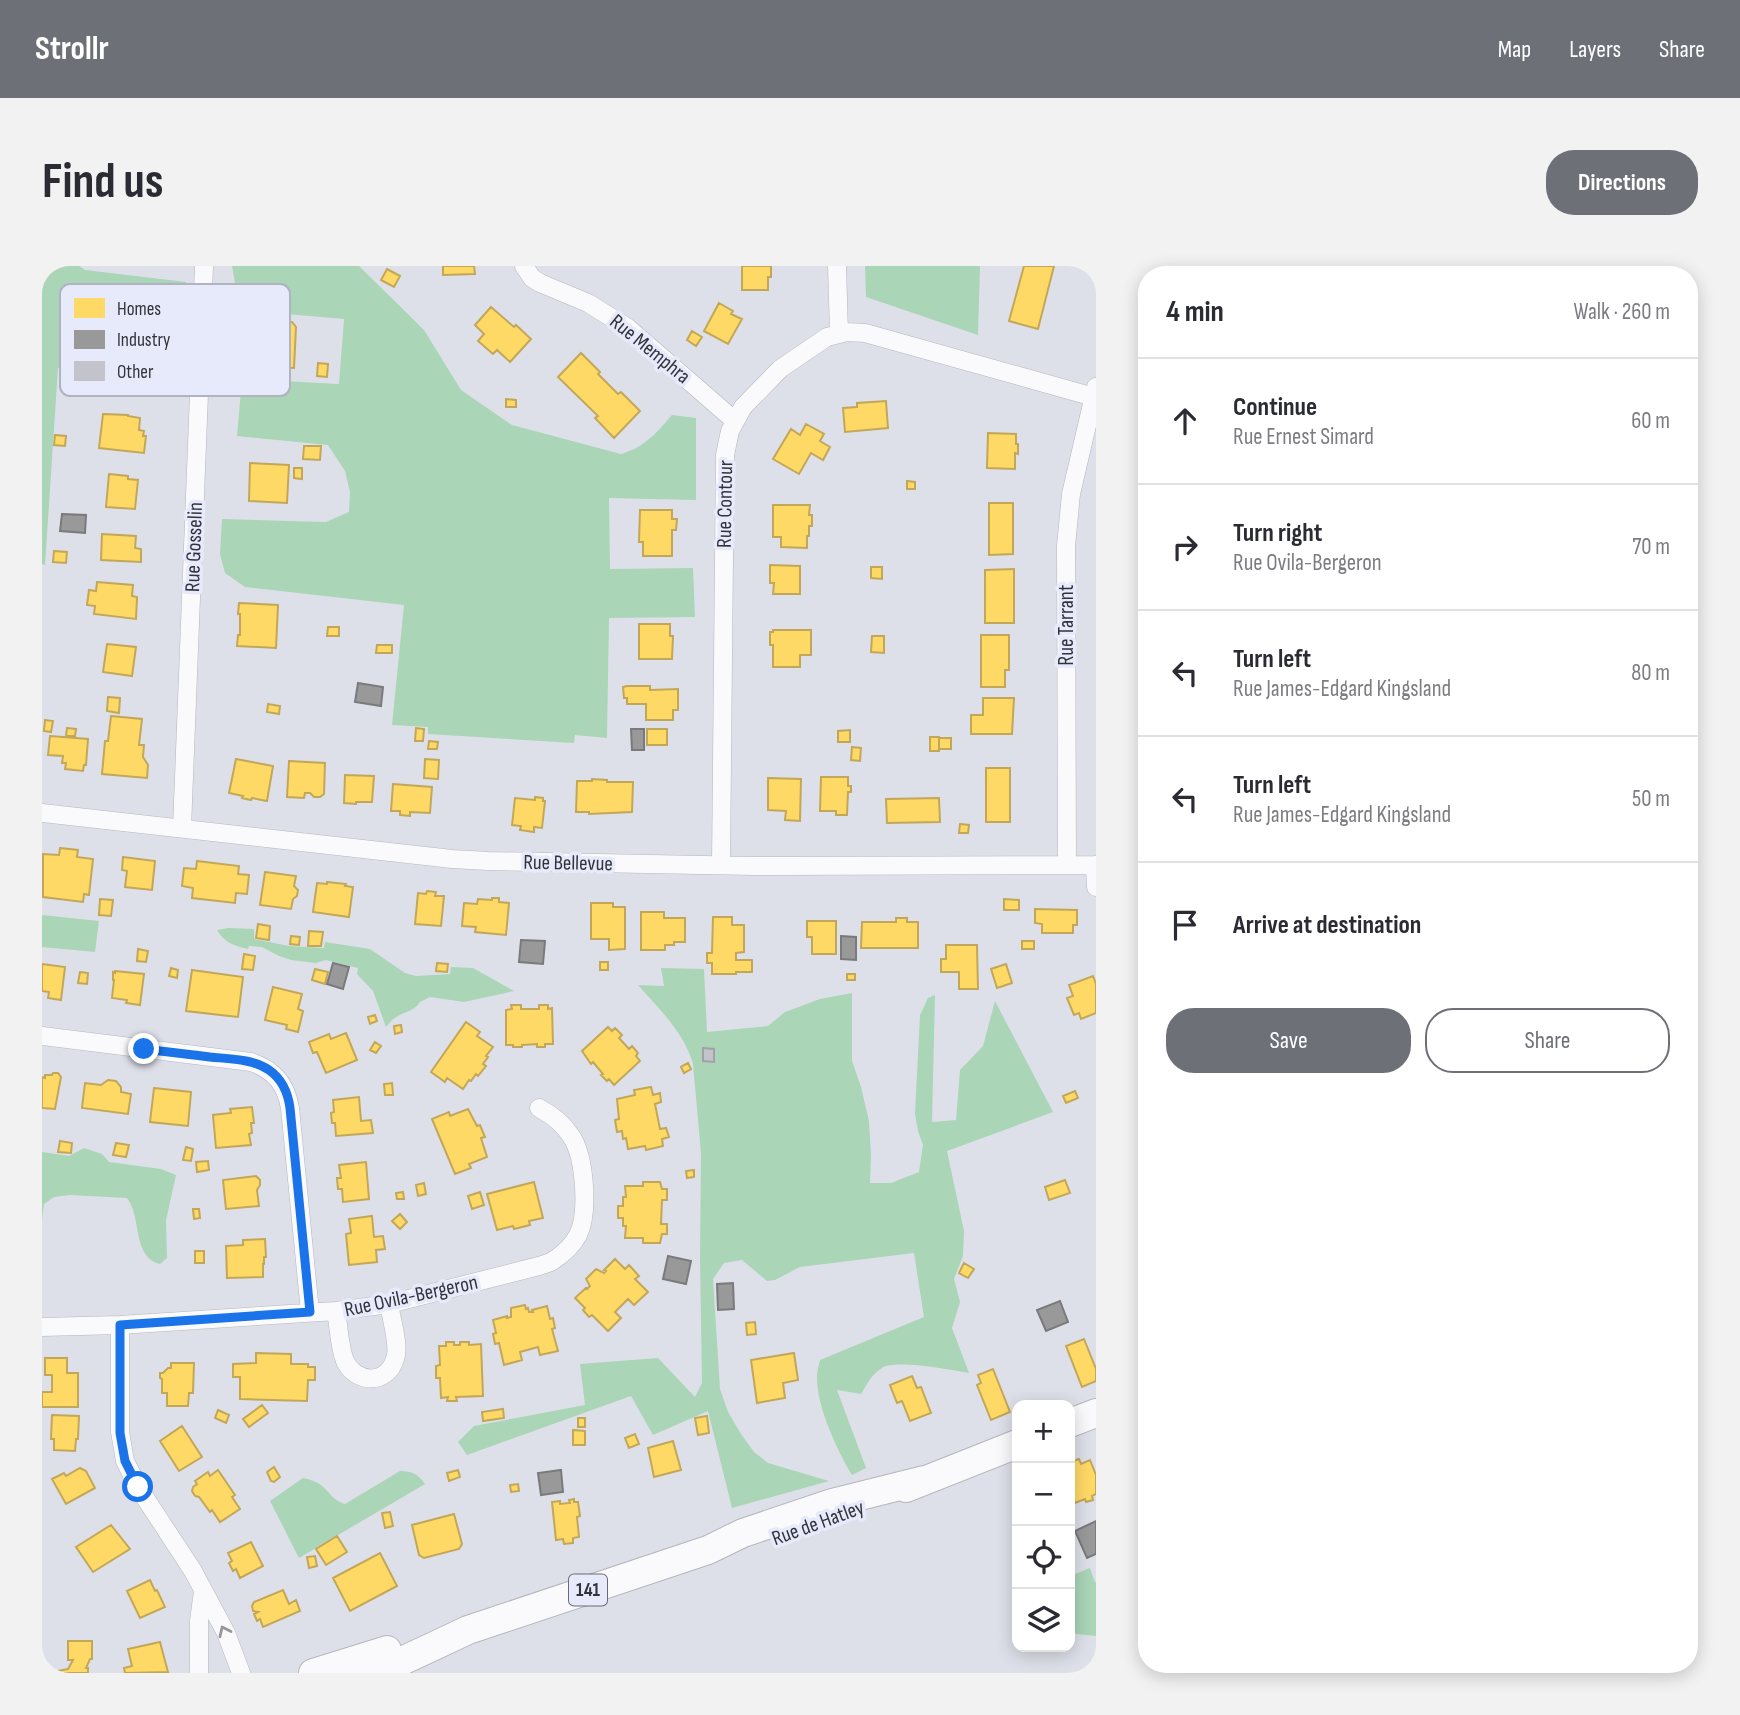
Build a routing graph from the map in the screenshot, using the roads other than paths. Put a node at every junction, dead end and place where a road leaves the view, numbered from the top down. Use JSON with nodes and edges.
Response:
{"nodes":[{"id":1,"x":204,"y":266,"type":"edge"},
{"id":2,"x":524,"y":266,"type":"edge"},
{"id":3,"x":837,"y":266,"type":"edge"},
{"id":4,"x":203,"y":284,"type":"edge"},
{"id":5,"x":839,"y":333,"type":"junction"},
{"id":6,"x":1095,"y":392,"type":"edge"},
{"id":7,"x":199,"y":396,"type":"edge"},
{"id":8,"x":735,"y":421,"type":"junction"},
{"id":9,"x":42,"y":813,"type":"edge"},
{"id":10,"x":182,"y":828,"type":"junction"},
{"id":11,"x":721,"y":865,"type":"junction"},
{"id":12,"x":1067,"y":865,"type":"junction"},
{"id":13,"x":1095,"y":865,"type":"edge"},
{"id":14,"x":1096,"y":887,"type":"edge"},
{"id":15,"x":42,"y":1036,"type":"edge"},
{"id":16,"x":539,"y":1108,"type":"dead end"},
{"id":17,"x":389,"y":1304,"type":"junction"},
{"id":18,"x":336,"y":1311,"type":"junction"},
{"id":19,"x":310,"y":1312,"type":"junction"},
{"id":20,"x":120,"y":1325,"type":"junction"},
{"id":21,"x":42,"y":1327,"type":"edge"},
{"id":22,"x":1096,"y":1413,"type":"edge"},
{"id":23,"x":1075,"y":1421,"type":"edge"},
{"id":24,"x":1012,"y":1446,"type":"edge"},
{"id":25,"x":203,"y":1591,"type":"junction"},
{"id":26,"x":468,"y":1630,"type":"junction"},
{"id":27,"x":199,"y":1673,"type":"edge"},
{"id":28,"x":241,"y":1673,"type":"edge"},
{"id":29,"x":313,"y":1673,"type":"edge"},
{"id":30,"x":368,"y":1673,"type":"edge"}],
"edges":[{"from":1,"to":4,"type":"street","name":"Rue Gosselin"},
{"from":2,"to":8,"type":"street","name":"Rue Memphra"},
{"from":3,"to":5,"type":"street"},
{"from":5,"to":6,"type":"street"},
{"from":5,"to":8,"type":"street","name":"Rue Contour"},
{"from":6,"to":12,"type":"street","name":"Rue Tarrant"},
{"from":7,"to":10,"type":"street","name":"Rue Gosselin"},
{"from":8,"to":11,"type":"street","name":"Rue Contour"},
{"from":9,"to":10,"type":"street","name":"Rue Bellevue"},
{"from":10,"to":11,"type":"street","name":"Rue Bellevue"},
{"from":11,"to":12,"type":"street","name":"Rue Bellevue"},
{"from":12,"to":13,"type":"street","name":"Rue Bellevue"},
{"from":13,"to":14,"type":"street"},
{"from":15,"to":19,"type":"street"},
{"from":16,"to":17,"type":"street","name":"Rue Ovila-Bergeron"},
{"from":17,"to":18,"type":"street","name":"Rue Ovila-Bergeron"},
{"from":17,"to":18,"type":"street"},
{"from":18,"to":19,"type":"street","name":"Rue Ovila-Bergeron"},
{"from":19,"to":20,"type":"street","name":"Rue Ovila-Bergeron"},
{"from":20,"to":21,"type":"street","name":"Rue Ovila-Bergeron"},
{"from":20,"to":25,"type":"street"},
{"from":22,"to":23,"type":"main road"},
{"from":24,"to":26,"type":"main road","name":"Rue de Hatley","number":"141"},
{"from":25,"to":27,"type":"street"},
{"from":28,"to":25,"type":"street","one_way":true},
{"from":26,"to":29,"type":"main road","name":"Rue de Hatley","number":"141"},
{"from":26,"to":30,"type":"main road","name":"Rue de Hatley","number":"141"}]}
